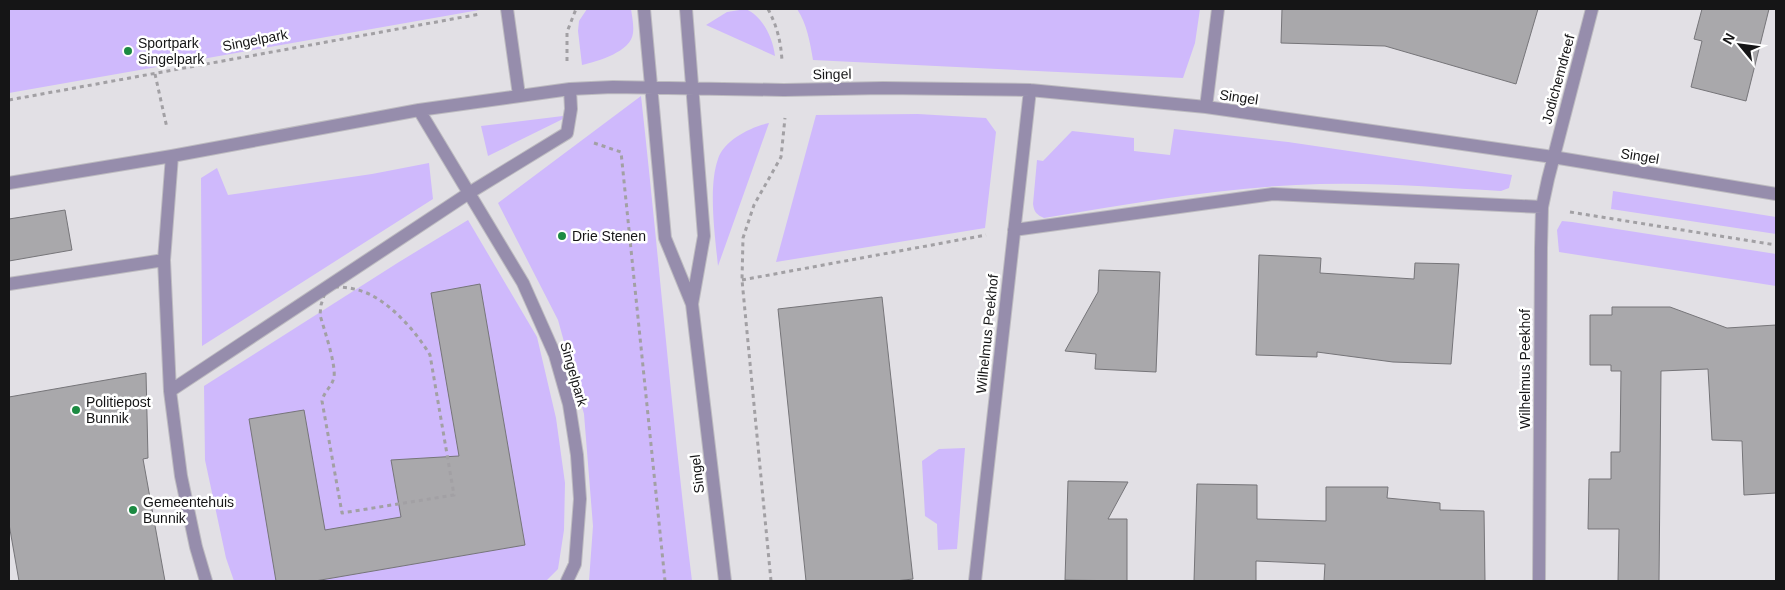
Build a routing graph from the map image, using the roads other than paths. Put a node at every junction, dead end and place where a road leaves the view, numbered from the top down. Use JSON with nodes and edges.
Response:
{"nodes":[{"id":1,"x":507,"y":9,"type":"edge"},
{"id":2,"x":644,"y":9,"type":"edge"},
{"id":3,"x":686,"y":9,"type":"edge"},
{"id":4,"x":1218,"y":9,"type":"edge"},
{"id":5,"x":1592,"y":9,"type":"edge"},
{"id":6,"x":652,"y":88,"type":"junction"},
{"id":7,"x":692,"y":88,"type":"junction"},
{"id":8,"x":570,"y":89,"type":"junction"},
{"id":9,"x":1030,"y":90,"type":"junction"},
{"id":10,"x":519,"y":95,"type":"junction"},
{"id":11,"x":1206,"y":107,"type":"junction"},
{"id":12,"x":420,"y":110,"type":"junction"},
{"id":13,"x":172,"y":156,"type":"junction"},
{"id":14,"x":1553,"y":157,"type":"junction"},
{"id":15,"x":9,"y":183,"type":"edge"},
{"id":16,"x":469,"y":193,"type":"junction"},
{"id":17,"x":1776,"y":194,"type":"edge"},
{"id":18,"x":1542,"y":207,"type":"junction"},
{"id":19,"x":1014,"y":230,"type":"junction"},
{"id":20,"x":164,"y":260,"type":"junction"},
{"id":21,"x":9,"y":284,"type":"edge"},
{"id":22,"x":692,"y":304,"type":"junction"},
{"id":23,"x":170,"y":390,"type":"junction"},
{"id":24,"x":206,"y":581,"type":"edge"},
{"id":25,"x":567,"y":581,"type":"edge"},
{"id":26,"x":725,"y":581,"type":"edge"},
{"id":27,"x":975,"y":581,"type":"edge"},
{"id":28,"x":1539,"y":581,"type":"edge"}],
"edges":[{"from":1,"to":10,"type":"street"},
{"from":2,"to":6,"type":"street","name":"Singel"},
{"from":3,"to":7,"type":"street","name":"Singel"},
{"from":4,"to":11,"type":"street"},
{"from":5,"to":14,"type":"street","name":"Jodichemdreef"},
{"from":6,"to":7,"type":"street","name":"Singel"},
{"from":6,"to":8,"type":"street"},
{"from":6,"to":22,"type":"street","name":"Singel"},
{"from":7,"to":9,"type":"street","name":"Singel"},
{"from":7,"to":22,"type":"street","name":"Singel"},
{"from":8,"to":10,"type":"street"},
{"from":8,"to":16,"type":"street"},
{"from":9,"to":11,"type":"street","name":"Singel"},
{"from":9,"to":19,"type":"street","name":"Wilhelmus Peekhof"},
{"from":10,"to":12,"type":"street"},
{"from":11,"to":14,"type":"street","name":"Singel"},
{"from":12,"to":13,"type":"street"},
{"from":12,"to":16,"type":"street","name":"Singelpark"},
{"from":13,"to":15,"type":"street"},
{"from":13,"to":20,"type":"street"},
{"from":14,"to":17,"type":"street","name":"Singel"},
{"from":14,"to":18,"type":"street","name":"Wilhelmus Peekhof"},
{"from":16,"to":23,"type":"street"},
{"from":16,"to":25,"type":"street","name":"Singelpark"},
{"from":18,"to":19,"type":"street"},
{"from":18,"to":28,"type":"street","name":"Wilhelmus Peekhof"},
{"from":19,"to":27,"type":"street","name":"Wilhelmus Peekhof"},
{"from":20,"to":21,"type":"street"},
{"from":20,"to":23,"type":"street"},
{"from":22,"to":26,"type":"street","name":"Singel"},
{"from":23,"to":24,"type":"street"}]}
